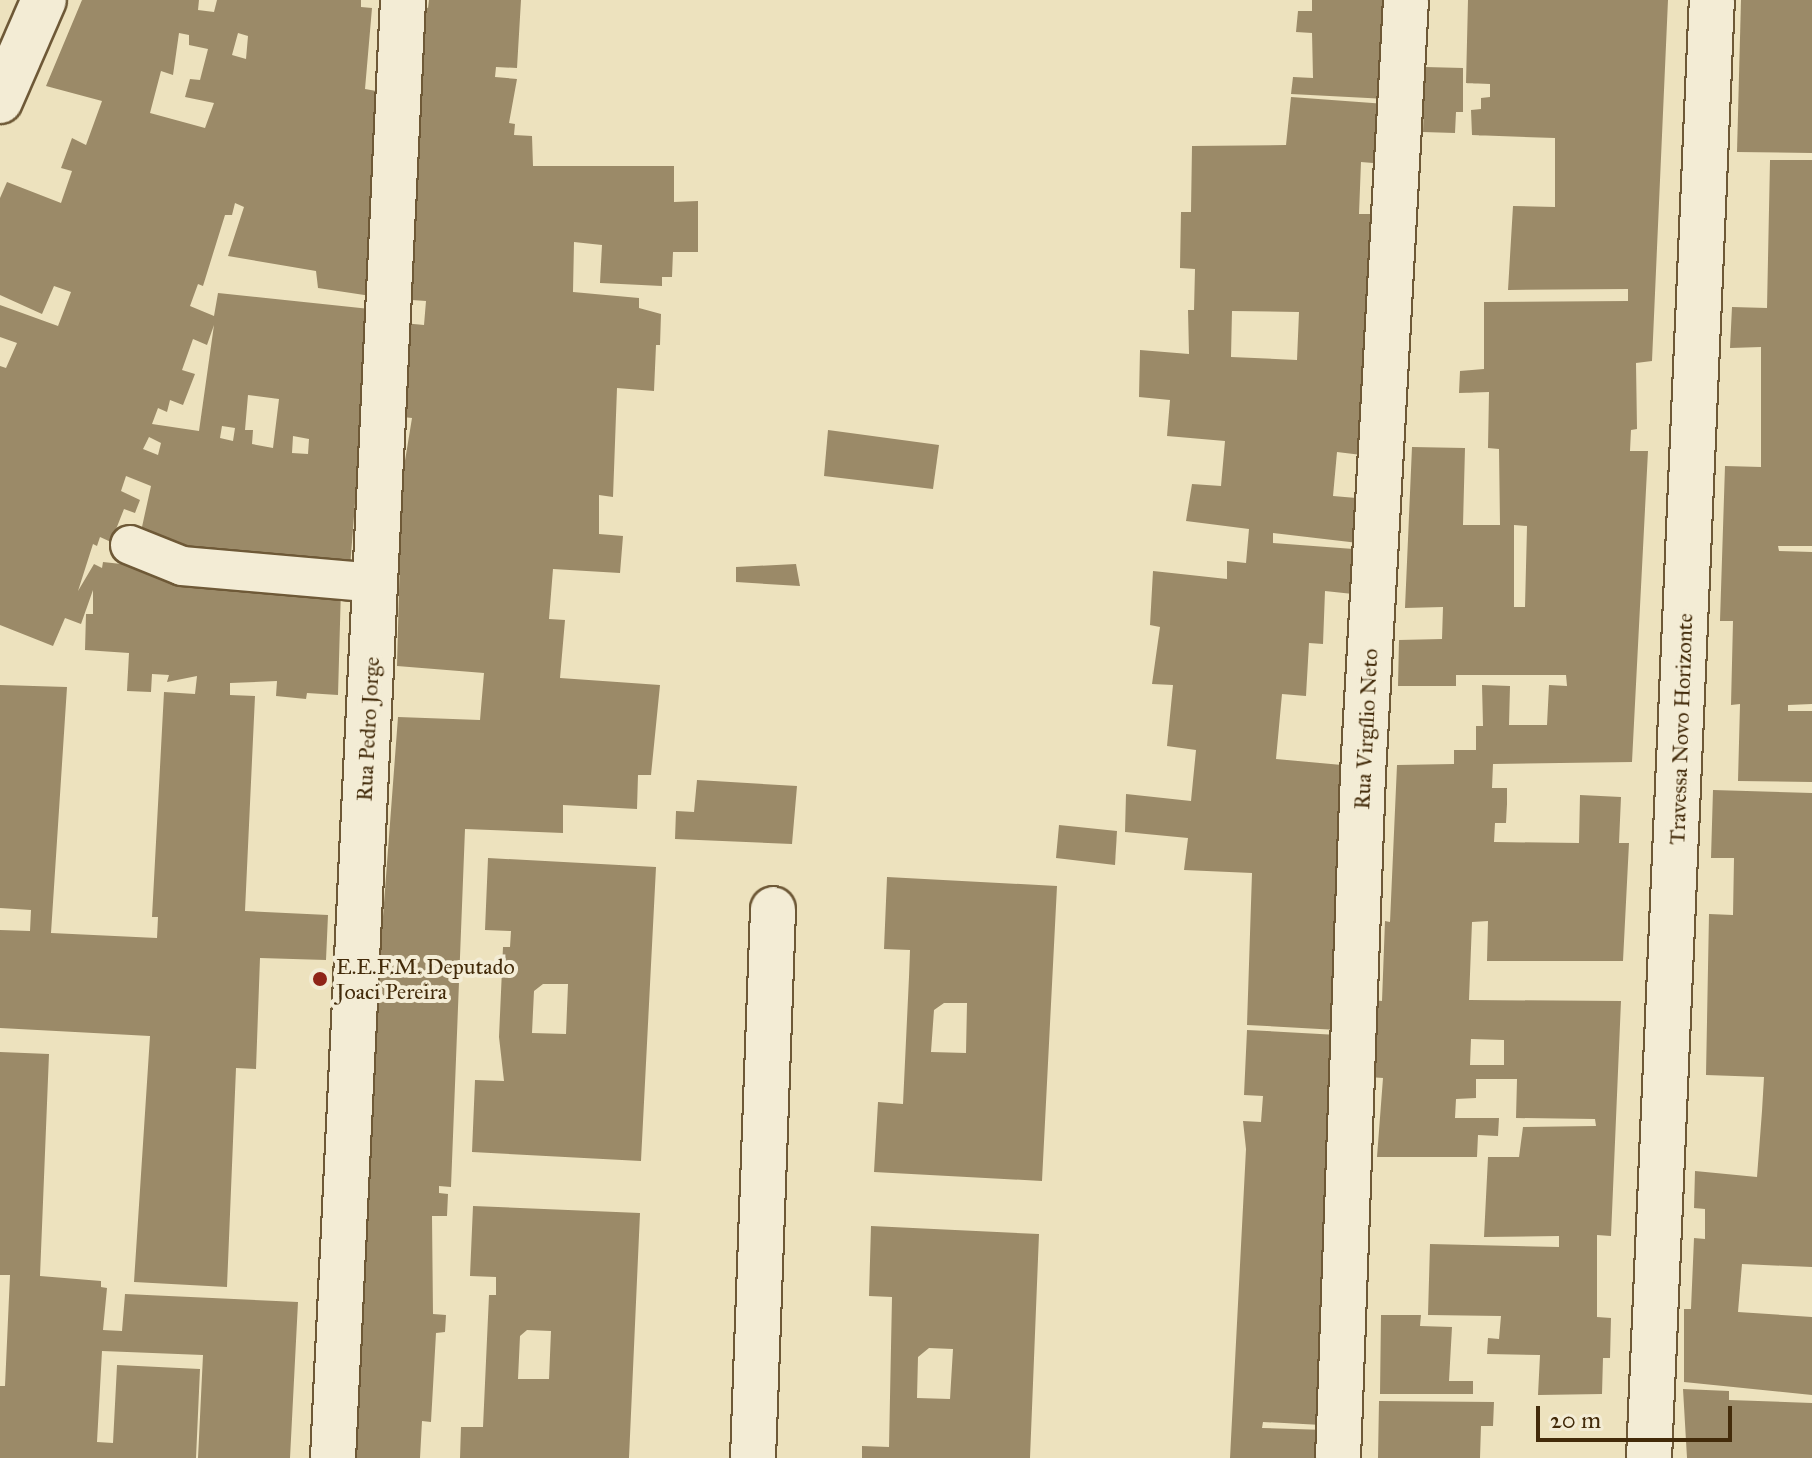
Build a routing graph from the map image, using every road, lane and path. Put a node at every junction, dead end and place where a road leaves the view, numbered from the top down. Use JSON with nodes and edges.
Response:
{"nodes":[{"id":1,"x":44,"y":0,"type":"edge"},
{"id":2,"x":403,"y":0,"type":"edge"},
{"id":3,"x":1406,"y":0,"type":"edge"},
{"id":4,"x":1712,"y":0,"type":"edge"},
{"id":5,"x":0,"y":101,"type":"edge"},
{"id":6,"x":130,"y":545,"type":"dead end"},
{"id":7,"x":375,"y":583,"type":"junction"},
{"id":8,"x":773,"y":909,"type":"dead end"},
{"id":9,"x":333,"y":1458,"type":"edge"},
{"id":10,"x":753,"y":1458,"type":"edge"},
{"id":11,"x":1338,"y":1458,"type":"edge"},
{"id":12,"x":1649,"y":1458,"type":"edge"}],
"edges":[{"from":1,"to":5,"type":"street"},
{"from":2,"to":7,"type":"street","name":"Rua Pedro Jorge"},
{"from":3,"to":11,"type":"street","name":"Rua Virgílio Neto"},
{"from":4,"to":12,"type":"street","name":"Travessa Novo Horizonte"},
{"from":6,"to":7,"type":"lane"},
{"from":7,"to":9,"type":"street","name":"Rua Pedro Jorge"},
{"from":8,"to":10,"type":"street"}]}
